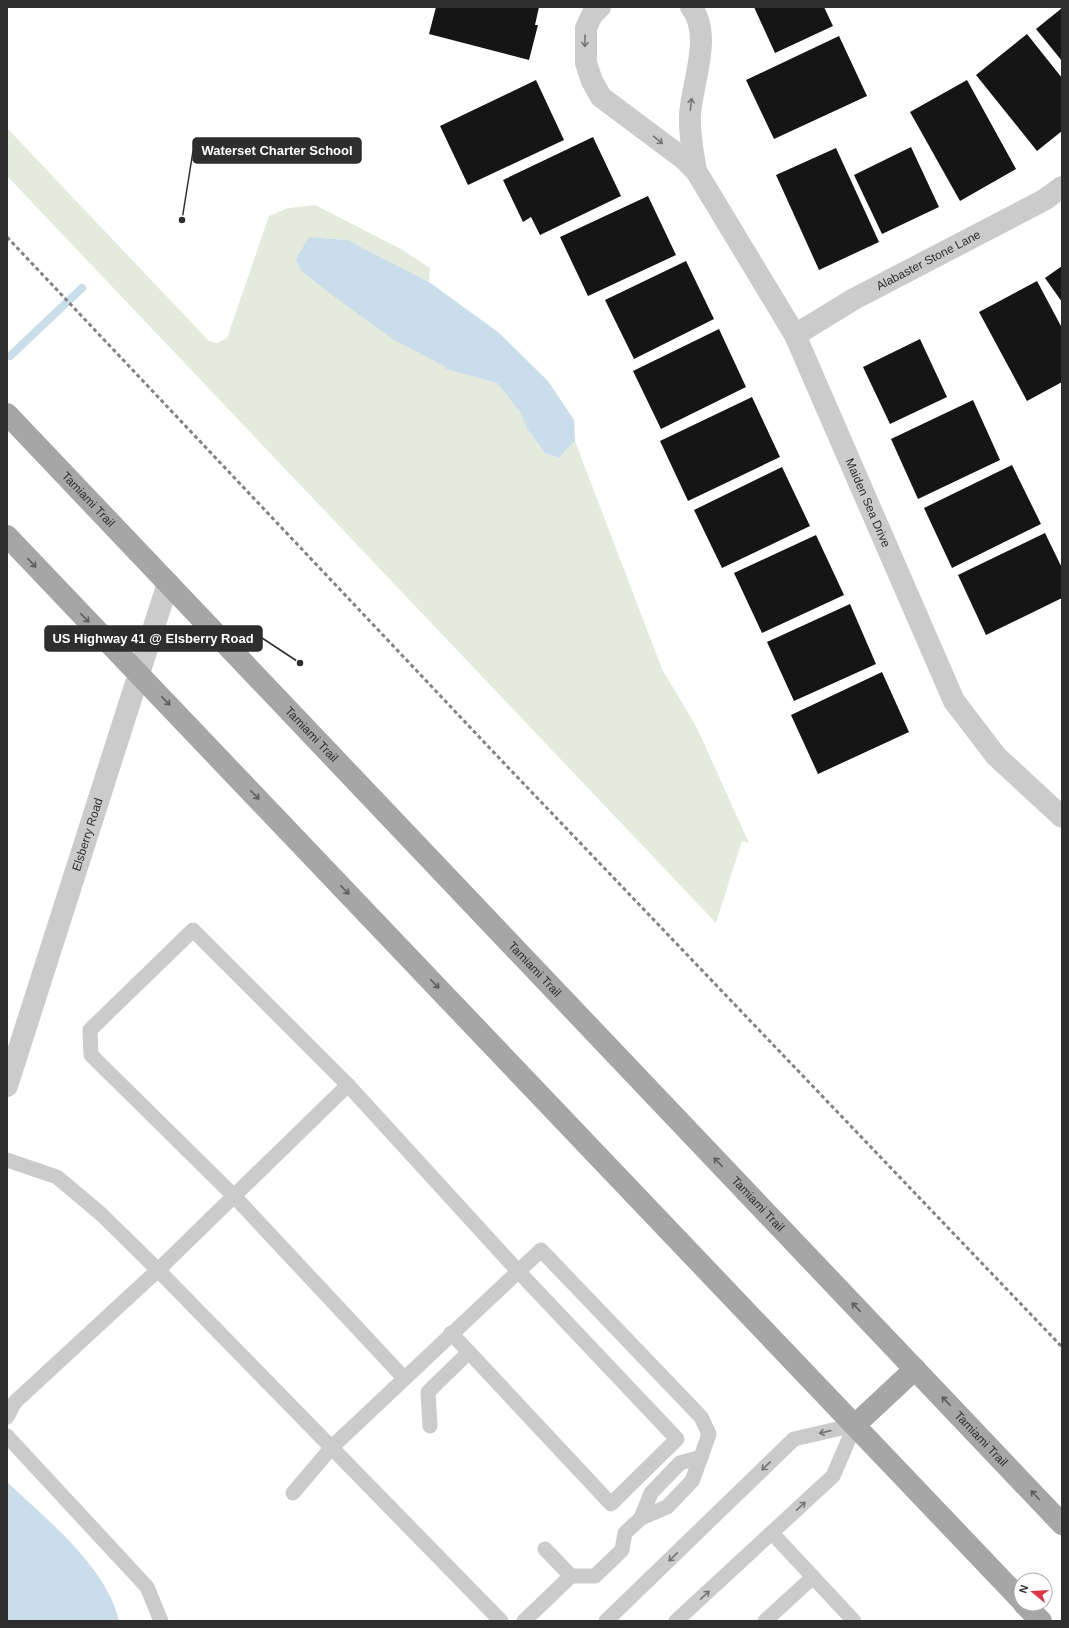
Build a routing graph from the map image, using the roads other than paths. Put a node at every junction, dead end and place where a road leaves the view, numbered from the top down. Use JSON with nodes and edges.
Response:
{"nodes":[{"id":1,"x":600,"y":7,"type":"edge"},
{"id":2,"x":691,"y":7,"type":"edge"},
{"id":3,"x":696,"y":171,"type":"junction"},
{"id":4,"x":1062,"y":187,"type":"edge"},
{"id":5,"x":794,"y":335,"type":"junction"},
{"id":6,"x":7,"y":414,"type":"edge"},
{"id":7,"x":7,"y":536,"type":"edge"},
{"id":8,"x":168,"y":583,"type":"junction"},
{"id":9,"x":139,"y":673,"type":"junction"},
{"id":10,"x":1062,"y":816,"type":"edge"},
{"id":11,"x":348,"y":1085,"type":"junction"},
{"id":12,"x":7,"y":1086,"type":"edge"},
{"id":13,"x":7,"y":1160,"type":"edge"},
{"id":14,"x":234,"y":1196,"type":"junction"},
{"id":15,"x":158,"y":1270,"type":"junction"},
{"id":16,"x":518,"y":1271,"type":"junction"},
{"id":17,"x":451,"y":1333,"type":"junction"},
{"id":18,"x":469,"y":1352,"type":"junction"},
{"id":19,"x":915,"y":1369,"type":"junction"},
{"id":20,"x":404,"y":1378,"type":"junction"},
{"id":21,"x":7,"y":1418,"type":"edge"},
{"id":22,"x":855,"y":1425,"type":"junction"},
{"id":23,"x":430,"y":1426,"type":"dead end"},
{"id":24,"x":7,"y":1436,"type":"edge"},
{"id":25,"x":332,"y":1447,"type":"junction"},
{"id":26,"x":701,"y":1457,"type":"junction"},
{"id":27,"x":293,"y":1493,"type":"dead end"},
{"id":28,"x":641,"y":1518,"type":"junction"},
{"id":29,"x":1062,"y":1524,"type":"edge"},
{"id":30,"x":772,"y":1533,"type":"junction"},
{"id":31,"x":545,"y":1549,"type":"dead end"},
{"id":32,"x":570,"y":1576,"type":"junction"},
{"id":33,"x":813,"y":1577,"type":"junction"},
{"id":34,"x":1013,"y":1592,"type":"edge"},
{"id":35,"x":1032,"y":1612,"type":"edge"},
{"id":36,"x":161,"y":1621,"type":"edge"},
{"id":37,"x":501,"y":1621,"type":"edge"},
{"id":38,"x":524,"y":1621,"type":"edge"},
{"id":39,"x":606,"y":1621,"type":"edge"},
{"id":40,"x":676,"y":1621,"type":"edge"},
{"id":41,"x":765,"y":1621,"type":"edge"},
{"id":42,"x":854,"y":1621,"type":"edge"},
{"id":43,"x":1040,"y":1621,"type":"edge"}],
"edges":[{"from":1,"to":3,"type":"street","one_way":true},
{"from":3,"to":2,"type":"street","one_way":true},
{"from":3,"to":5,"type":"street","name":"Maiden Sea Drive"},
{"from":4,"to":5,"type":"street","name":"Alabaster Stone Lane"},
{"from":5,"to":10,"type":"street","name":"Maiden Sea Drive"},
{"from":6,"to":8,"type":"main road","name":"Tamiami Trail"},
{"from":7,"to":9,"type":"main road","one_way":true},
{"from":8,"to":9,"type":"street","name":"Elsberry Road"},
{"from":19,"to":8,"type":"main road","name":"Tamiami Trail","one_way":true},
{"from":9,"to":12,"type":"street","name":"Elsberry Road"},
{"from":9,"to":22,"type":"main road","one_way":true},
{"from":11,"to":14,"type":"lane"},
{"from":11,"to":14,"type":"lane"},
{"from":11,"to":16,"type":"lane"},
{"from":13,"to":15,"type":"lane"},
{"from":14,"to":15,"type":"lane"},
{"from":14,"to":20,"type":"lane"},
{"from":15,"to":21,"type":"lane"},
{"from":15,"to":25,"type":"lane"},
{"from":16,"to":17,"type":"lane"},
{"from":16,"to":18,"type":"lane"},
{"from":16,"to":26,"type":"lane"},
{"from":17,"to":18,"type":"lane"},
{"from":17,"to":20,"type":"lane"},
{"from":18,"to":23,"type":"lane"},
{"from":19,"to":22,"type":"main road"},
{"from":29,"to":19,"type":"main road","name":"Tamiami Trail","one_way":true},
{"from":20,"to":25,"type":"lane"},
{"from":30,"to":22,"type":"lane","one_way":true},
{"from":22,"to":34,"type":"main road"},
{"from":22,"to":39,"type":"lane","one_way":true},
{"from":24,"to":36,"type":"lane"},
{"from":25,"to":27,"type":"lane"},
{"from":25,"to":37,"type":"lane"},
{"from":26,"to":28,"type":"lane"},
{"from":26,"to":28,"type":"lane"},
{"from":28,"to":32,"type":"lane"},
{"from":30,"to":33,"type":"lane"},
{"from":40,"to":30,"type":"lane","one_way":true},
{"from":31,"to":32,"type":"lane"},
{"from":32,"to":38,"type":"lane"},
{"from":33,"to":41,"type":"lane"},
{"from":33,"to":42,"type":"lane"},
{"from":35,"to":43,"type":"main road"}]}
